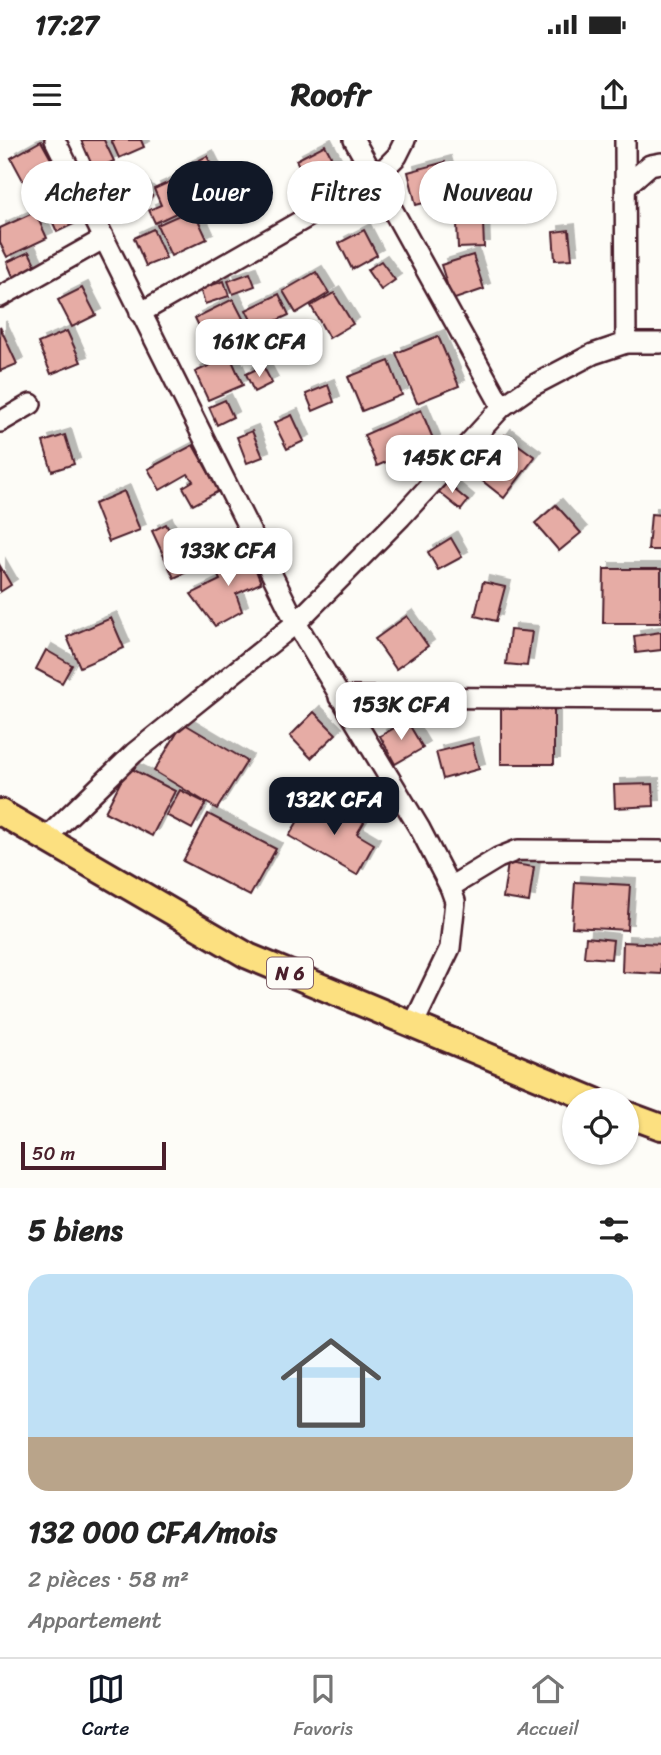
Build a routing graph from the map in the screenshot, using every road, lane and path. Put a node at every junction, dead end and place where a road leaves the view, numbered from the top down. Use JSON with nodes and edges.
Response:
{"nodes":[{"id":1,"x":55,"y":140,"type":"edge"},
{"id":2,"x":354,"y":140,"type":"edge"},
{"id":3,"x":405,"y":140,"type":"edge"},
{"id":4,"x":625,"y":140,"type":"edge"},
{"id":5,"x":365,"y":161,"type":"edge"},
{"id":6,"x":392,"y":161,"type":"edge"},
{"id":7,"x":661,"y":163,"type":"edge"},
{"id":8,"x":626,"y":186,"type":"junction"},
{"id":9,"x":295,"y":224,"type":"edge"},
{"id":10,"x":399,"y":224,"type":"edge"},
{"id":11,"x":103,"y":239,"type":"junction"},
{"id":12,"x":0,"y":297,"type":"edge"},
{"id":13,"x":140,"y":313,"type":"junction"},
{"id":14,"x":661,"y":343,"type":"edge"},
{"id":15,"x":626,"y":344,"type":"junction"},
{"id":16,"x":32,"y":404,"type":"dead end"},
{"id":17,"x":502,"y":407,"type":"junction"},
{"id":18,"x":0,"y":422,"type":"edge"},
{"id":19,"x":296,"y":623,"type":"junction"},
{"id":20,"x":340,"y":697,"type":"junction"},
{"id":21,"x":661,"y":699,"type":"edge"},
{"id":22,"x":0,"y":811,"type":"edge"},
{"id":23,"x":46,"y":838,"type":"junction"},
{"id":24,"x":661,"y":851,"type":"edge"},
{"id":25,"x":450,"y":887,"type":"junction"},
{"id":26,"x":413,"y":1025,"type":"junction"},
{"id":27,"x":565,"y":1088,"type":"edge"},
{"id":28,"x":639,"y":1119,"type":"edge"},
{"id":29,"x":661,"y":1127,"type":"edge"}],
"edges":[{"from":1,"to":11,"type":"street"},
{"from":2,"to":5,"type":"street"},
{"from":3,"to":6,"type":"street"},
{"from":4,"to":8,"type":"street"},
{"from":7,"to":8,"type":"street"},
{"from":8,"to":15,"type":"street"},
{"from":9,"to":13,"type":"street"},
{"from":10,"to":17,"type":"street"},
{"from":11,"to":12,"type":"street"},
{"from":11,"to":13,"type":"street"},
{"from":13,"to":19,"type":"street"},
{"from":14,"to":15,"type":"street"},
{"from":15,"to":17,"type":"street"},
{"from":16,"to":18,"type":"street"},
{"from":17,"to":19,"type":"street"},
{"from":19,"to":20,"type":"street"},
{"from":19,"to":23,"type":"street"},
{"from":20,"to":21,"type":"street"},
{"from":20,"to":25,"type":"street"},
{"from":22,"to":23,"type":"main road","number":"N 6"},
{"from":23,"to":26,"type":"main road","number":"N 6"},
{"from":24,"to":25,"type":"street"},
{"from":25,"to":26,"type":"street"},
{"from":26,"to":27,"type":"main road","number":"N 6"},
{"from":28,"to":29,"type":"main road"}]}
